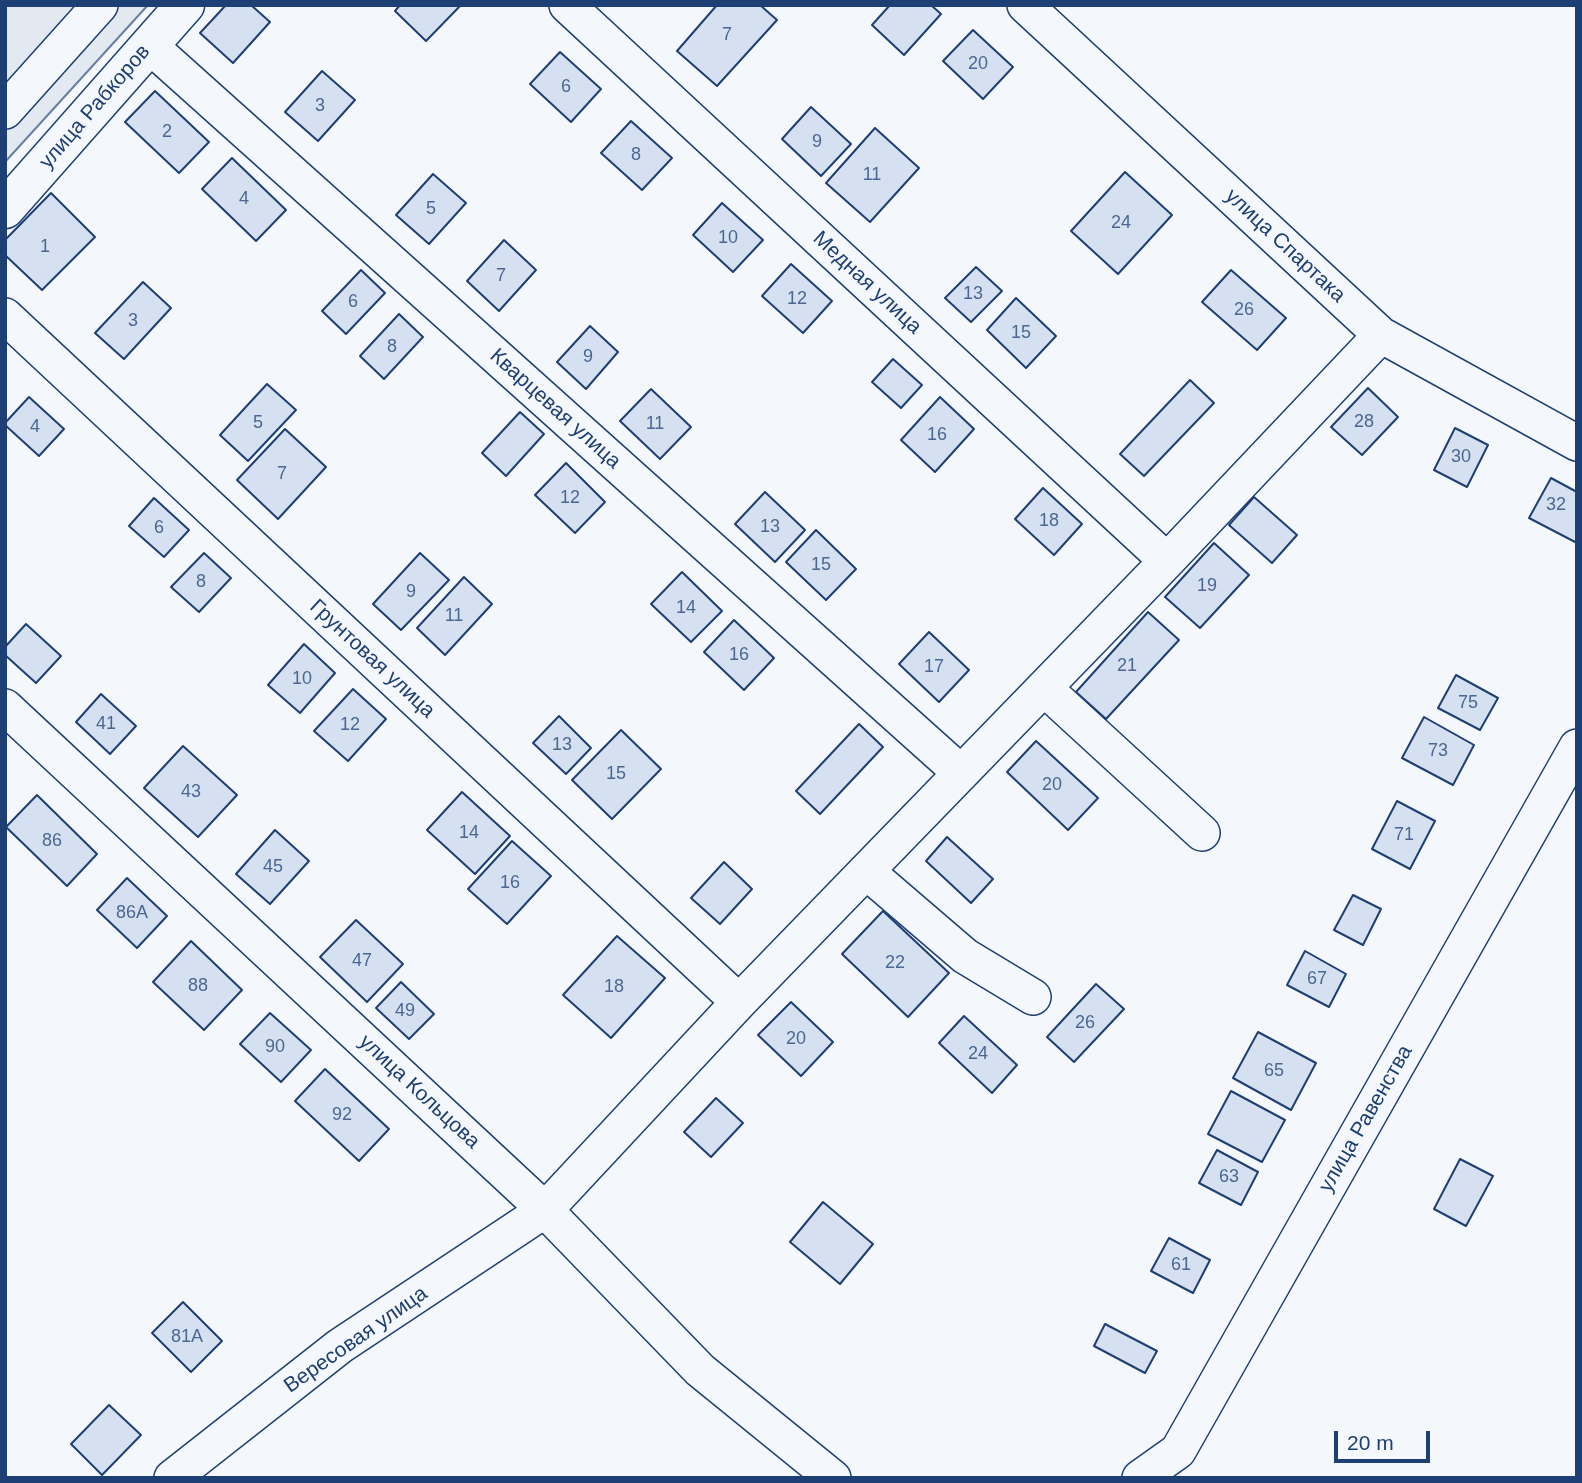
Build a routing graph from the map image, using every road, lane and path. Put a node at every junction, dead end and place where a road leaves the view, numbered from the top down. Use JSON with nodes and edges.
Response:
{"nodes":[{"id":1,"x":185,"y":5,"type":"edge"},
{"id":2,"x":567,"y":5,"type":"edge"},
{"id":3,"x":1025,"y":5,"type":"edge"},
{"id":4,"x":95,"y":7,"type":"edge"},
{"id":5,"x":149,"y":45,"type":"junction"},
{"id":6,"x":5,"y":111,"type":"edge"},
{"id":7,"x":5,"y":209,"type":"edge"},
{"id":8,"x":5,"y":316,"type":"edge"},
{"id":9,"x":1381,"y":335,"type":"junction"},
{"id":10,"x":1577,"y":443,"type":"edge"},
{"id":11,"x":1167,"y":561,"type":"junction"},
{"id":12,"x":1044,"y":688,"type":"junction"},
{"id":13,"x":5,"y":706,"type":"edge"},
{"id":14,"x":1577,"y":747,"type":"edge"},
{"id":15,"x":961,"y":773,"type":"junction"},
{"id":16,"x":1202,"y":833,"type":"dead end"},
{"id":17,"x":866,"y":871,"type":"junction"},
{"id":18,"x":1033,"y":997,"type":"dead end"},
{"id":19,"x":739,"y":1002,"type":"junction"},
{"id":20,"x":545,"y":1210,"type":"junction"},
{"id":21,"x":172,"y":1478,"type":"edge"},
{"id":22,"x":833,"y":1478,"type":"edge"},
{"id":23,"x":1140,"y":1478,"type":"edge"}],
"edges":[{"from":1,"to":5,"type":"main road","name":"улица Рабкоров"},
{"from":2,"to":11,"type":"street","name":"Медная улица"},
{"from":3,"to":9,"type":"street","name":"улица Спартака"},
{"from":4,"to":6,"type":"street"},
{"from":5,"to":7,"type":"main road","name":"улица Рабкоров"},
{"from":5,"to":15,"type":"street","name":"Кварцевая улица"},
{"from":8,"to":19,"type":"street","name":"Грунтовая улица"},
{"from":9,"to":10,"type":"street","name":"улица Спартака"},
{"from":9,"to":11,"type":"street","name":"Вересовая улица"},
{"from":11,"to":12,"type":"street","name":"Вересовая улица"},
{"from":12,"to":15,"type":"street","name":"Вересовая улица"},
{"from":12,"to":16,"type":"street"},
{"from":13,"to":20,"type":"street","name":"улица Кольцова"},
{"from":14,"to":23,"type":"street","name":"улица Равенства"},
{"from":15,"to":17,"type":"street","name":"Вересовая улица"},
{"from":17,"to":18,"type":"street"},
{"from":17,"to":19,"type":"street","name":"Вересовая улица"},
{"from":19,"to":20,"type":"street","name":"Вересовая улица"},
{"from":20,"to":21,"type":"street","name":"Вересовая улица"},
{"from":20,"to":22,"type":"street","name":"улица Кольцова"}]}
